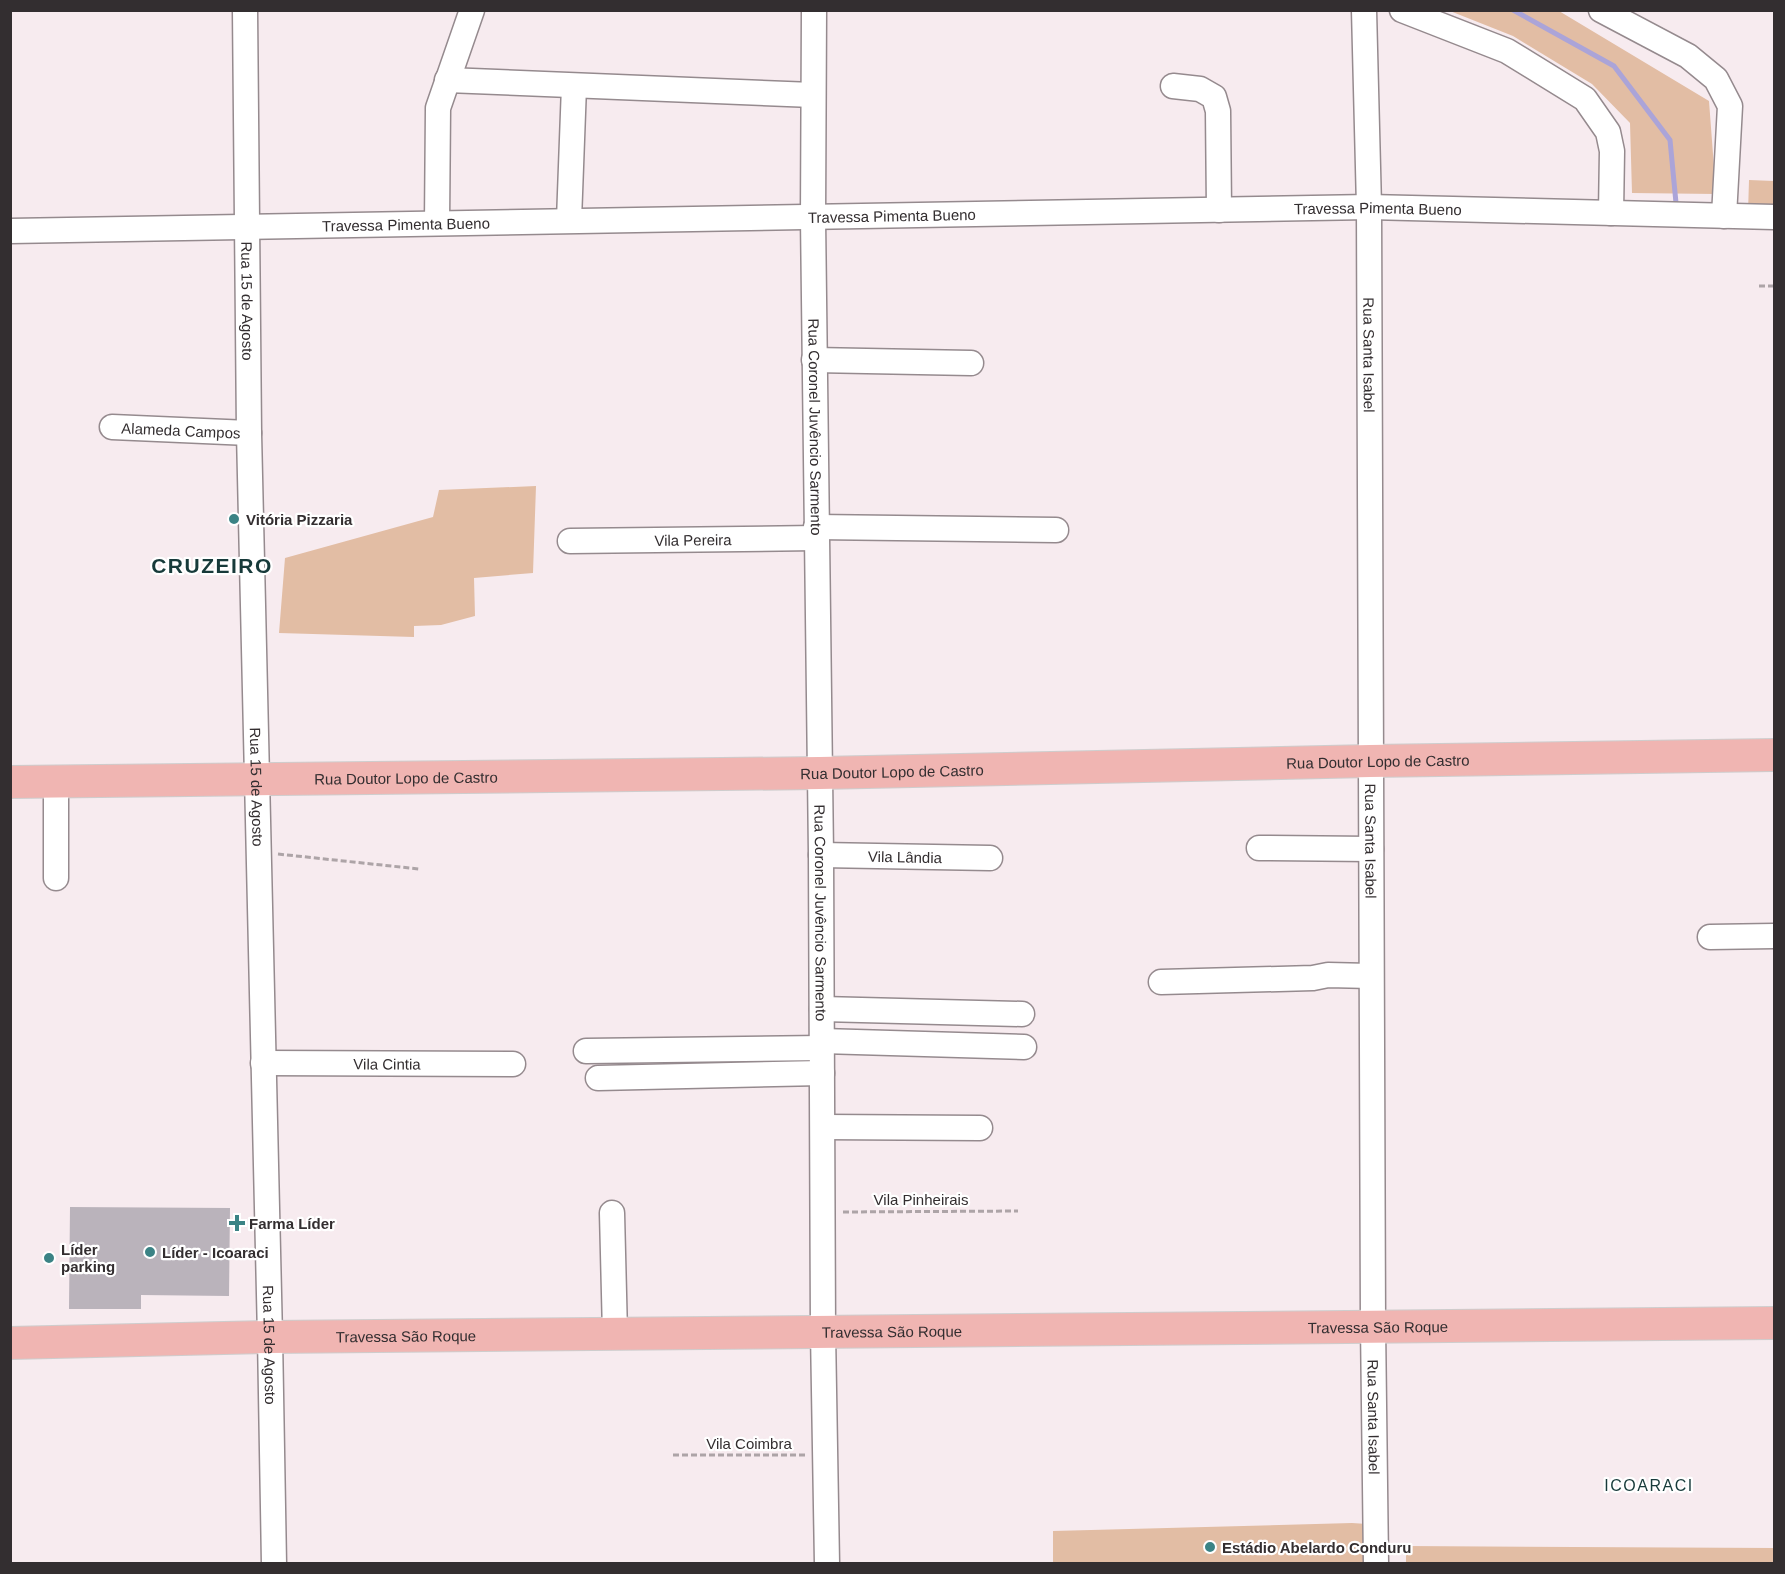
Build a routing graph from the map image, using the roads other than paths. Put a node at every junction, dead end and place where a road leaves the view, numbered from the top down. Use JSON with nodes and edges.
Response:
{"nodes":[{"id":1,"x":245,"y":10,"type":"edge"},
{"id":2,"x":471,"y":10,"type":"edge"},
{"id":3,"x":814,"y":10,"type":"edge"},
{"id":4,"x":1364,"y":10,"type":"edge"},
{"id":5,"x":1402,"y":10,"type":"edge"},
{"id":6,"x":1601,"y":10,"type":"edge"},
{"id":7,"x":447,"y":80,"type":"junction"},
{"id":8,"x":574,"y":86,"type":"junction"},
{"id":9,"x":1173,"y":86,"type":"dead end"},
{"id":10,"x":813,"y":95,"type":"junction"},
{"id":11,"x":1369,"y":207,"type":"junction"},
{"id":12,"x":1219,"y":210,"type":"junction"},
{"id":13,"x":1611,"y":213,"type":"junction"},
{"id":14,"x":1724,"y":216,"type":"junction"},
{"id":15,"x":1774,"y":217,"type":"edge"},
{"id":16,"x":813,"y":218,"type":"junction"},
{"id":17,"x":569,"y":220,"type":"junction"},
{"id":18,"x":437,"y":223,"type":"junction"},
{"id":19,"x":248,"y":227,"type":"junction"},
{"id":20,"x":10,"y":231,"type":"edge"},
{"id":21,"x":814,"y":360,"type":"junction"},
{"id":22,"x":971,"y":363,"type":"dead end"},
{"id":23,"x":112,"y":427,"type":"dead end"},
{"id":24,"x":249,"y":433,"type":"junction"},
{"id":25,"x":1056,"y":530,"type":"dead end"},
{"id":26,"x":816,"y":532,"type":"junction"},
{"id":27,"x":570,"y":541,"type":"dead end"},
{"id":28,"x":1774,"y":755,"type":"edge"},
{"id":29,"x":1370,"y":761,"type":"junction"},
{"id":30,"x":820,"y":773,"type":"junction"},
{"id":31,"x":257,"y":780,"type":"junction"},
{"id":32,"x":10,"y":782,"type":"edge"},
{"id":33,"x":56,"y":782,"type":"junction"},
{"id":34,"x":1259,"y":848,"type":"dead end"},
{"id":35,"x":1371,"y":849,"type":"junction"},
{"id":36,"x":821,"y":855,"type":"junction"},
{"id":37,"x":990,"y":858,"type":"dead end"},
{"id":38,"x":56,"y":878,"type":"dead end"},
{"id":39,"x":1774,"y":936,"type":"edge"},
{"id":40,"x":1710,"y":937,"type":"dead end"},
{"id":41,"x":1371,"y":976,"type":"junction"},
{"id":42,"x":1161,"y":982,"type":"dead end"},
{"id":43,"x":822,"y":1009,"type":"junction"},
{"id":44,"x":1022,"y":1014,"type":"dead end"},
{"id":45,"x":822,"y":1044,"type":"junction"},
{"id":46,"x":1024,"y":1047,"type":"dead end"},
{"id":47,"x":586,"y":1051,"type":"dead end"},
{"id":48,"x":264,"y":1063,"type":"junction"},
{"id":49,"x":513,"y":1064,"type":"dead end"},
{"id":50,"x":822,"y":1073,"type":"junction"},
{"id":51,"x":598,"y":1078,"type":"dead end"},
{"id":52,"x":823,"y":1127,"type":"junction"},
{"id":53,"x":980,"y":1128,"type":"dead end"},
{"id":54,"x":612,"y":1213,"type":"dead end"},
{"id":55,"x":1774,"y":1323,"type":"edge"},
{"id":56,"x":1372,"y":1325,"type":"junction"},
{"id":57,"x":823,"y":1332,"type":"junction"},
{"id":58,"x":615,"y":1334,"type":"junction"},
{"id":59,"x":270,"y":1337,"type":"junction"},
{"id":60,"x":10,"y":1343,"type":"edge"},
{"id":61,"x":274,"y":1563,"type":"edge"},
{"id":62,"x":826,"y":1563,"type":"edge"},
{"id":63,"x":1376,"y":1563,"type":"edge"}],
"edges":[{"from":1,"to":19,"type":"street","name":"Rua 15 de Agosto"},
{"from":2,"to":7,"type":"street"},
{"from":3,"to":10,"type":"street","name":"Rua Coronel Juvêncio Sarmento"},
{"from":4,"to":11,"type":"street","name":"Rua Santa Isabel"},
{"from":5,"to":13,"type":"street"},
{"from":6,"to":14,"type":"street"},
{"from":7,"to":8,"type":"street"},
{"from":7,"to":18,"type":"street"},
{"from":8,"to":10,"type":"street"},
{"from":8,"to":17,"type":"street"},
{"from":9,"to":12,"type":"street"},
{"from":10,"to":16,"type":"street","name":"Rua Coronel Juvêncio Sarmento"},
{"from":11,"to":12,"type":"street","name":"Travessa Pimenta Bueno"},
{"from":11,"to":13,"type":"street","name":"Travessa Pimenta Bueno"},
{"from":11,"to":29,"type":"street","name":"Rua Santa Isabel"},
{"from":12,"to":16,"type":"street","name":"Travessa Pimenta Bueno"},
{"from":13,"to":14,"type":"street","name":"Travessa Pimenta Bueno"},
{"from":14,"to":15,"type":"street","name":"Travessa Pimenta Bueno"},
{"from":16,"to":17,"type":"street","name":"Travessa Pimenta Bueno"},
{"from":16,"to":21,"type":"street","name":"Rua Coronel Juvêncio Sarmento"},
{"from":17,"to":18,"type":"street","name":"Travessa Pimenta Bueno"},
{"from":18,"to":19,"type":"street","name":"Travessa Pimenta Bueno"},
{"from":19,"to":20,"type":"street","name":"Travessa Pimenta Bueno"},
{"from":19,"to":24,"type":"street","name":"Rua 15 de Agosto"},
{"from":21,"to":22,"type":"street"},
{"from":21,"to":26,"type":"street","name":"Rua Coronel Juvêncio Sarmento"},
{"from":23,"to":24,"type":"street","name":"Alameda Campos"},
{"from":24,"to":31,"type":"street","name":"Rua 15 de Agosto"},
{"from":25,"to":26,"type":"street","name":"Vila Pereira"},
{"from":26,"to":27,"type":"street","name":"Vila Pereira"},
{"from":26,"to":30,"type":"street","name":"Rua Coronel Juvêncio Sarmento"},
{"from":28,"to":29,"type":"main road","name":"Rua Doutor Lopo de Castro"},
{"from":29,"to":30,"type":"main road","name":"Rua Doutor Lopo de Castro"},
{"from":29,"to":35,"type":"street","name":"Rua Santa Isabel"},
{"from":30,"to":31,"type":"main road","name":"Rua Doutor Lopo de Castro"},
{"from":30,"to":36,"type":"street","name":"Rua Coronel Juvêncio Sarmento"},
{"from":31,"to":33,"type":"main road","name":"Rua Doutor Lopo de Castro"},
{"from":31,"to":48,"type":"street","name":"Rua 15 de Agosto"},
{"from":32,"to":33,"type":"main road","name":"Rua Doutor Lopo de Castro"},
{"from":33,"to":38,"type":"street"},
{"from":34,"to":35,"type":"street"},
{"from":35,"to":41,"type":"street","name":"Rua Santa Isabel"},
{"from":36,"to":37,"type":"street","name":"Vila Lândia"},
{"from":36,"to":43,"type":"street","name":"Rua Coronel Juvêncio Sarmento"},
{"from":39,"to":40,"type":"street"},
{"from":41,"to":42,"type":"street"},
{"from":41,"to":56,"type":"street","name":"Rua Santa Isabel"},
{"from":43,"to":44,"type":"street"},
{"from":43,"to":45,"type":"street","name":"Rua Coronel Juvêncio Sarmento"},
{"from":45,"to":46,"type":"street"},
{"from":45,"to":47,"type":"street"},
{"from":45,"to":50,"type":"street","name":"Rua Coronel Juvêncio Sarmento"},
{"from":48,"to":49,"type":"street","name":"Vila Cintia"},
{"from":48,"to":59,"type":"street","name":"Rua 15 de Agosto"},
{"from":50,"to":51,"type":"street"},
{"from":50,"to":52,"type":"street","name":"Rua Coronel Juvêncio Sarmento"},
{"from":52,"to":53,"type":"street"},
{"from":52,"to":57,"type":"street","name":"Rua Coronel Juvêncio Sarmento"},
{"from":54,"to":58,"type":"street"},
{"from":55,"to":56,"type":"main road","name":"Travessa São Roque"},
{"from":56,"to":57,"type":"main road","name":"Travessa São Roque"},
{"from":56,"to":63,"type":"street","name":"Rua Santa Isabel"},
{"from":57,"to":58,"type":"main road","name":"Travessa São Roque"},
{"from":57,"to":62,"type":"street","name":"Rua Coronel Juvêncio Sarmento"},
{"from":58,"to":59,"type":"main road","name":"Travessa São Roque"},
{"from":59,"to":60,"type":"main road","name":"Travessa São Roque"},
{"from":59,"to":61,"type":"street","name":"Rua 15 de Agosto"}]}
